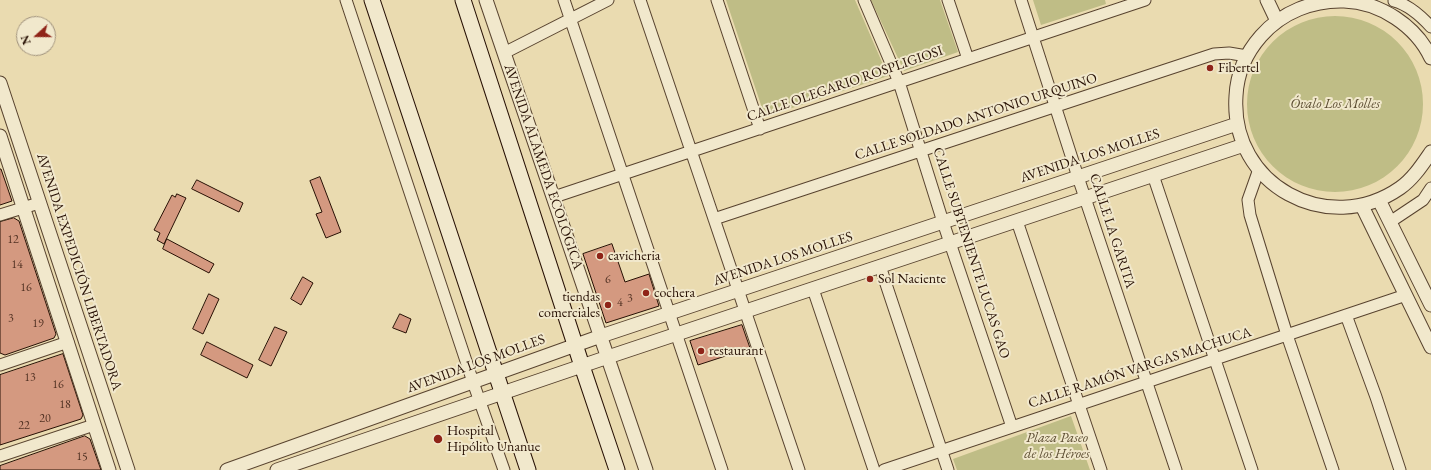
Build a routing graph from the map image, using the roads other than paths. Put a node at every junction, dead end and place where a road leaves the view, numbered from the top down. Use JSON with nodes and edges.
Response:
{"nodes":[{"id":1,"x":346,"y":0,"type":"edge"},
{"id":2,"x":372,"y":0,"type":"edge"},
{"id":3,"x":463,"y":0,"type":"edge"},
{"id":4,"x":486,"y":0,"type":"edge"},
{"id":5,"x":564,"y":0,"type":"edge"},
{"id":6,"x":608,"y":0,"type":"edge"},
{"id":7,"x":640,"y":0,"type":"edge"},
{"id":8,"x":717,"y":0,"type":"edge"},
{"id":9,"x":864,"y":0,"type":"edge"},
{"id":10,"x":948,"y":0,"type":"edge"},
{"id":11,"x":1020,"y":0,"type":"edge"},
{"id":12,"x":1145,"y":0,"type":"edge"},
{"id":13,"x":1267,"y":0,"type":"edge"},
{"id":14,"x":1395,"y":0,"type":"edge"},
{"id":15,"x":1294,"y":5,"type":"edge"},
{"id":16,"x":1379,"y":6,"type":"edge"},
{"id":17,"x":571,"y":19,"type":"junction"},
{"id":18,"x":1277,"y":21,"type":"junction"},
{"id":19,"x":1431,"y":27,"type":"edge"},
{"id":20,"x":1033,"y":37,"type":"junction"},
{"id":21,"x":504,"y":53,"type":"junction"},
{"id":22,"x":1247,"y":56,"type":"junction"},
{"id":23,"x":1431,"y":58,"type":"edge"},
{"id":24,"x":968,"y":59,"type":"junction"},
{"id":25,"x":899,"y":82,"type":"junction"},
{"id":26,"x":0,"y":83,"type":"edge"},
{"id":27,"x":1055,"y":107,"type":"junction"},
{"id":28,"x":1237,"y":124,"type":"junction"},
{"id":29,"x":760,"y":129,"type":"junction"},
{"id":30,"x":0,"y":136,"type":"edge"},
{"id":31,"x":1244,"y":145,"type":"junction"},
{"id":32,"x":921,"y":151,"type":"junction"},
{"id":33,"x":692,"y":152,"type":"junction"},
{"id":34,"x":1431,"y":152,"type":"edge"},
{"id":35,"x":1259,"y":169,"type":"junction"},
{"id":36,"x":623,"y":174,"type":"junction"},
{"id":37,"x":1153,"y":175,"type":"junction"},
{"id":38,"x":1078,"y":177,"type":"junction"},
{"id":39,"x":1431,"y":188,"type":"edge"},
{"id":40,"x":554,"y":197,"type":"junction"},
{"id":41,"x":1085,"y":198,"type":"junction"},
{"id":42,"x":1380,"y":200,"type":"junction"},
{"id":43,"x":39,"y":203,"type":"junction"},
{"id":44,"x":1362,"y":206,"type":"junction"},
{"id":45,"x":24,"y":208,"type":"junction"},
{"id":46,"x":0,"y":216,"type":"edge"},
{"id":47,"x":714,"y":219,"type":"junction"},
{"id":48,"x":1017,"y":221,"type":"junction"},
{"id":49,"x":943,"y":222,"type":"junction"},
{"id":50,"x":1390,"y":222,"type":"junction"},
{"id":51,"x":950,"y":243,"type":"junction"},
{"id":52,"x":880,"y":266,"type":"junction"},
{"id":53,"x":813,"y":289,"type":"junction"},
{"id":54,"x":739,"y":290,"type":"junction"},
{"id":55,"x":1406,"y":295,"type":"junction"},
{"id":56,"x":1431,"y":305,"type":"edge"},
{"id":57,"x":746,"y":311,"type":"junction"},
{"id":58,"x":670,"y":313,"type":"junction"},
{"id":59,"x":1346,"y":315,"type":"junction"},
{"id":60,"x":677,"y":334,"type":"junction"},
{"id":61,"x":1287,"y":335,"type":"junction"},
{"id":62,"x":601,"y":336,"type":"junction"},
{"id":63,"x":68,"y":342,"type":"junction"},
{"id":64,"x":575,"y":346,"type":"junction"},
{"id":65,"x":1431,"y":347,"type":"edge"},
{"id":66,"x":608,"y":357,"type":"junction"},
{"id":67,"x":1215,"y":359,"type":"junction"},
{"id":68,"x":0,"y":365,"type":"edge"},
{"id":69,"x":582,"y":366,"type":"junction"},
{"id":70,"x":496,"y":374,"type":"junction"},
{"id":71,"x":473,"y":382,"type":"junction"},
{"id":72,"x":1147,"y":382,"type":"junction"},
{"id":73,"x":502,"y":393,"type":"junction"},
{"id":74,"x":480,"y":401,"type":"junction"},
{"id":75,"x":1079,"y":405,"type":"junction"},
{"id":76,"x":94,"y":425,"type":"junction"},
{"id":77,"x":1012,"y":427,"type":"junction"},
{"id":78,"x":942,"y":450,"type":"junction"},
{"id":79,"x":0,"y":456,"type":"edge"},
{"id":80,"x":109,"y":470,"type":"edge"},
{"id":81,"x":128,"y":470,"type":"edge"},
{"id":82,"x":227,"y":470,"type":"edge"},
{"id":83,"x":277,"y":470,"type":"edge"},
{"id":84,"x":504,"y":470,"type":"edge"},
{"id":85,"x":528,"y":470,"type":"edge"},
{"id":86,"x":617,"y":470,"type":"edge"},
{"id":87,"x":646,"y":470,"type":"edge"},
{"id":88,"x":722,"y":470,"type":"edge"},
{"id":89,"x":799,"y":470,"type":"edge"},
{"id":90,"x":874,"y":470,"type":"edge"},
{"id":91,"x":884,"y":470,"type":"edge"},
{"id":92,"x":948,"y":470,"type":"edge"},
{"id":93,"x":1101,"y":470,"type":"edge"},
{"id":94,"x":1176,"y":470,"type":"edge"},
{"id":95,"x":1252,"y":470,"type":"edge"},
{"id":96,"x":1332,"y":470,"type":"edge"},
{"id":97,"x":1400,"y":470,"type":"edge"}],
"edges":[{"from":1,"to":71,"type":"street"},
{"from":2,"to":70,"type":"main road"},
{"from":3,"to":64,"type":"main road","name":"AVENIDA ALAMEDA ECOLÓGICA"},
{"from":4,"to":21,"type":"street","name":"AVENIDA ALAMEDA ECOLÓGICA"},
{"from":5,"to":17,"type":"street"},
{"from":6,"to":17,"type":"street"},
{"from":7,"to":33,"type":"street"},
{"from":8,"to":29,"type":"street"},
{"from":9,"to":25,"type":"street","name":"CALLE SUBTENIENTE LUCAS GAO"},
{"from":10,"to":24,"type":"street"},
{"from":11,"to":20,"type":"street","name":"CALLE LA GARITA"},
{"from":12,"to":20,"type":"street","name":"CALLE OLEGARIO ROSPLIGIOSI"},
{"from":13,"to":18,"type":"street"},
{"from":14,"to":16,"type":"street"},
{"from":14,"to":19,"type":"street"},
{"from":15,"to":16,"type":"street"},
{"from":15,"to":18,"type":"street"},
{"from":16,"to":23,"type":"street"},
{"from":17,"to":21,"type":"street"},
{"from":17,"to":36,"type":"street"},
{"from":18,"to":22,"type":"street"},
{"from":20,"to":24,"type":"street","name":"CALLE OLEGARIO ROSPLIGIOSI"},
{"from":20,"to":27,"type":"street","name":"CALLE LA GARITA"},
{"from":21,"to":40,"type":"street","name":"AVENIDA ALAMEDA ECOLÓGICA"},
{"from":22,"to":27,"type":"street","name":"CALLE SOLDADO ANTONIO URQUINO"},
{"from":22,"to":28,"type":"street"},
{"from":24,"to":25,"type":"street","name":"CALLE OLEGARIO ROSPLIGIOSI"},
{"from":25,"to":29,"type":"street","name":"CALLE OLEGARIO ROSPLIGIOSI"},
{"from":25,"to":32,"type":"street","name":"CALLE SUBTENIENTE LUCAS GAO"},
{"from":26,"to":43,"type":"street","name":"AVENIDA EXPEDICIÓN LIBERTADORA"},
{"from":27,"to":32,"type":"street","name":"CALLE SOLDADO ANTONIO URQUINO"},
{"from":27,"to":38,"type":"street","name":"CALLE LA GARITA"},
{"from":28,"to":31,"type":"street"},
{"from":28,"to":38,"type":"street","name":"AVENIDA LOS MOLLES"},
{"from":29,"to":33,"type":"street","name":"CALLE OLEGARIO ROSPLIGIOSI"},
{"from":30,"to":45,"type":"street"},
{"from":31,"to":35,"type":"street"},
{"from":31,"to":37,"type":"street"},
{"from":32,"to":47,"type":"street","name":"CALLE SOLDADO ANTONIO URQUINO"},
{"from":32,"to":49,"type":"street","name":"CALLE SUBTENIENTE LUCAS GAO"},
{"from":33,"to":36,"type":"street","name":"CALLE OLEGARIO ROSPLIGIOSI"},
{"from":33,"to":47,"type":"street"},
{"from":34,"to":42,"type":"street"},
{"from":35,"to":44,"type":"street"},
{"from":35,"to":61,"type":"street"},
{"from":36,"to":40,"type":"street","name":"CALLE OLEGARIO ROSPLIGIOSI"},
{"from":36,"to":58,"type":"street"},
{"from":37,"to":41,"type":"street"},
{"from":37,"to":67,"type":"street"},
{"from":38,"to":41,"type":"street","name":"CALLE LA GARITA"},
{"from":38,"to":49,"type":"street","name":"AVENIDA LOS MOLLES"},
{"from":39,"to":50,"type":"street"},
{"from":40,"to":62,"type":"street","name":"AVENIDA ALAMEDA ECOLÓGICA"},
{"from":41,"to":48,"type":"street"},
{"from":41,"to":72,"type":"street","name":"CALLE LA GARITA"},
{"from":42,"to":44,"type":"street"},
{"from":42,"to":50,"type":"street"},
{"from":43,"to":45,"type":"street"},
{"from":43,"to":81,"type":"street","name":"AVENIDA EXPEDICIÓN LIBERTADORA"},
{"from":44,"to":55,"type":"street"},
{"from":45,"to":46,"type":"street"},
{"from":45,"to":63,"type":"street"},
{"from":47,"to":54,"type":"street"},
{"from":48,"to":51,"type":"street"},
{"from":48,"to":75,"type":"street"},
{"from":49,"to":51,"type":"street","name":"CALLE SUBTENIENTE LUCAS GAO"},
{"from":49,"to":54,"type":"street","name":"AVENIDA LOS MOLLES"},
{"from":50,"to":56,"type":"street"},
{"from":51,"to":52,"type":"street"},
{"from":51,"to":77,"type":"street","name":"CALLE SUBTENIENTE LUCAS GAO"},
{"from":52,"to":53,"type":"street"},
{"from":52,"to":78,"type":"street"},
{"from":53,"to":57,"type":"street"},
{"from":53,"to":90,"type":"street"},
{"from":54,"to":57,"type":"street"},
{"from":54,"to":58,"type":"street","name":"AVENIDA LOS MOLLES"},
{"from":55,"to":59,"type":"street","name":"CALLE RAMÓN VARGAS MACHUCA"},
{"from":55,"to":65,"type":"street"},
{"from":57,"to":60,"type":"street"},
{"from":57,"to":89,"type":"street"},
{"from":58,"to":60,"type":"street"},
{"from":58,"to":62,"type":"street","name":"AVENIDA LOS MOLLES"},
{"from":59,"to":61,"type":"street","name":"CALLE RAMÓN VARGAS MACHUCA"},
{"from":59,"to":97,"type":"street"},
{"from":60,"to":66,"type":"street"},
{"from":60,"to":88,"type":"street"},
{"from":61,"to":67,"type":"street","name":"CALLE RAMÓN VARGAS MACHUCA"},
{"from":61,"to":96,"type":"street"},
{"from":62,"to":64,"type":"street","name":"AVENIDA LOS MOLLES"},
{"from":62,"to":66,"type":"street","name":"AVENIDA ALAMEDA ECOLÓGICA"},
{"from":63,"to":68,"type":"street"},
{"from":63,"to":76,"type":"street"},
{"from":64,"to":69,"type":"main road","name":"AVENIDA ALAMEDA ECOLÓGICA"},
{"from":64,"to":70,"type":"street","name":"AVENIDA LOS MOLLES"},
{"from":66,"to":69,"type":"street"},
{"from":66,"to":87,"type":"street","name":"AVENIDA ALAMEDA ECOLÓGICA"},
{"from":67,"to":72,"type":"street","name":"CALLE RAMÓN VARGAS MACHUCA"},
{"from":67,"to":95,"type":"street"},
{"from":69,"to":73,"type":"street"},
{"from":69,"to":86,"type":"main road","name":"AVENIDA ALAMEDA ECOLÓGICA"},
{"from":70,"to":71,"type":"street","name":"AVENIDA LOS MOLLES"},
{"from":70,"to":73,"type":"main road"},
{"from":71,"to":74,"type":"street"},
{"from":71,"to":82,"type":"street","name":"AVENIDA LOS MOLLES"},
{"from":72,"to":75,"type":"street","name":"CALLE RAMÓN VARGAS MACHUCA"},
{"from":72,"to":94,"type":"street","name":"CALLE LA GARITA"},
{"from":73,"to":74,"type":"street"},
{"from":73,"to":85,"type":"main road"},
{"from":74,"to":83,"type":"street"},
{"from":74,"to":84,"type":"street"},
{"from":75,"to":77,"type":"street","name":"CALLE RAMÓN VARGAS MACHUCA"},
{"from":75,"to":93,"type":"street"},
{"from":76,"to":79,"type":"street"},
{"from":76,"to":80,"type":"street"},
{"from":77,"to":78,"type":"street","name":"CALLE RAMÓN VARGAS MACHUCA"},
{"from":78,"to":91,"type":"street","name":"CALLE RAMÓN VARGAS MACHUCA"},
{"from":78,"to":92,"type":"street"}]}
